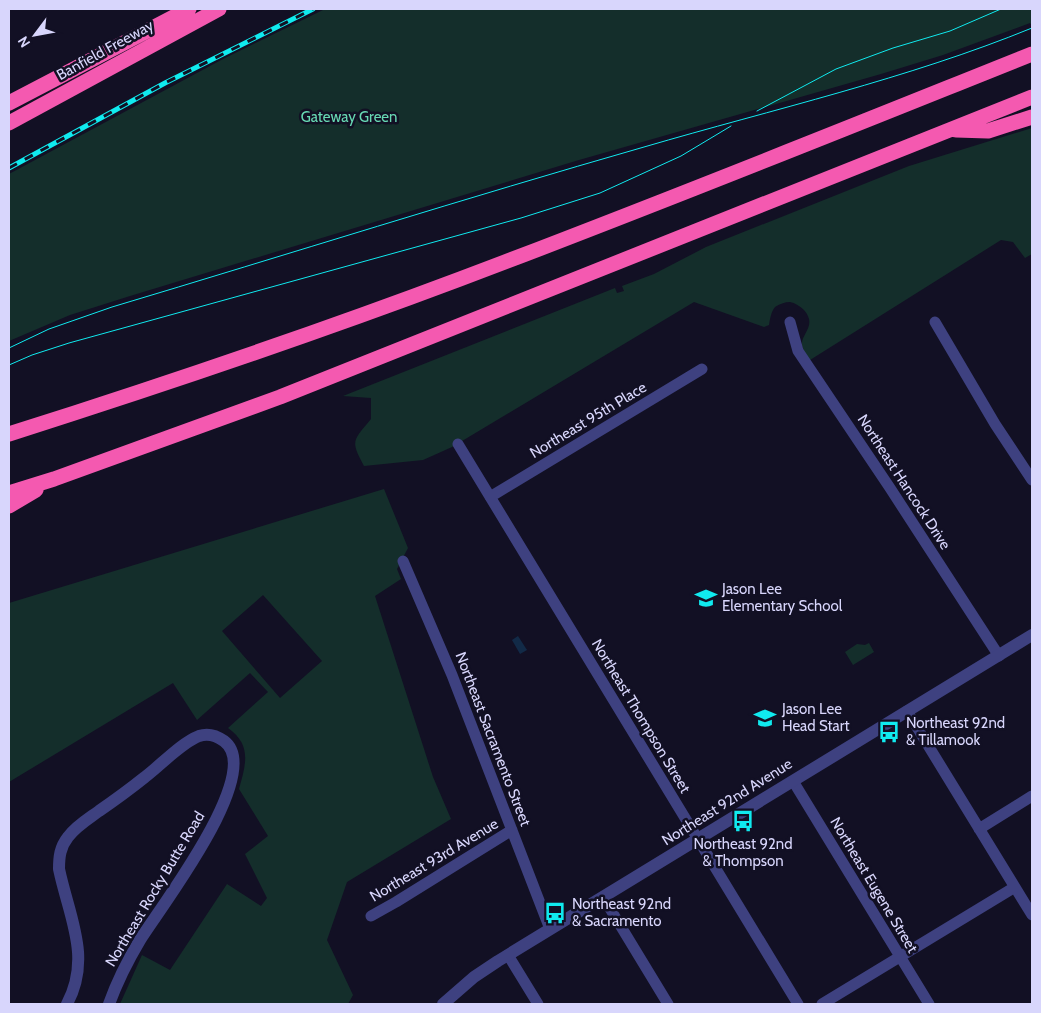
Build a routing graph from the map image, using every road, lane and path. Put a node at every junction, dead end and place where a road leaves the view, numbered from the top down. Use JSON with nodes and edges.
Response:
{"nodes":[{"id":1,"x":190,"y":9,"type":"edge"},
{"id":2,"x":219,"y":9,"type":"edge"},
{"id":3,"x":1032,"y":54,"type":"edge"},
{"id":4,"x":1032,"y":97,"type":"edge"},
{"id":5,"x":9,"y":101,"type":"edge"},
{"id":6,"x":1032,"y":117,"type":"edge"},
{"id":7,"x":9,"y":123,"type":"edge"},
{"id":8,"x":952,"y":130,"type":"junction"},
{"id":9,"x":790,"y":322,"type":"dead end"},
{"id":10,"x":935,"y":322,"type":"dead end"},
{"id":11,"x":702,"y":369,"type":"dead end"},
{"id":12,"x":9,"y":434,"type":"edge"},
{"id":13,"x":458,"y":444,"type":"dead end"},
{"id":14,"x":54,"y":479,"type":"junction"},
{"id":15,"x":1032,"y":480,"type":"edge"},
{"id":16,"x":9,"y":493,"type":"edge"},
{"id":17,"x":490,"y":497,"type":"junction"},
{"id":18,"x":9,"y":506,"type":"edge"},
{"id":19,"x":403,"y":561,"type":"dead end"},
{"id":20,"x":1032,"y":635,"type":"edge"},
{"id":21,"x":999,"y":656,"type":"junction"},
{"id":22,"x":907,"y":712,"type":"junction"},
{"id":23,"x":793,"y":781,"type":"junction"},
{"id":24,"x":1032,"y":796,"type":"edge"},
{"id":25,"x":979,"y":829,"type":"junction"},
{"id":26,"x":512,"y":830,"type":"junction"},
{"id":27,"x":698,"y":839,"type":"junction"},
{"id":28,"x":1015,"y":887,"type":"junction"},
{"id":29,"x":603,"y":897,"type":"junction"},
{"id":30,"x":1032,"y":915,"type":"edge"},
{"id":31,"x":371,"y":916,"type":"dead end"},
{"id":32,"x":550,"y":929,"type":"junction"},
{"id":33,"x":508,"y":955,"type":"junction"},
{"id":34,"x":900,"y":957,"type":"junction"},
{"id":35,"x":67,"y":1004,"type":"edge"},
{"id":36,"x":109,"y":1004,"type":"edge"},
{"id":37,"x":443,"y":1004,"type":"edge"},
{"id":38,"x":538,"y":1004,"type":"edge"},
{"id":39,"x":668,"y":1004,"type":"edge"},
{"id":40,"x":798,"y":1004,"type":"edge"},
{"id":41,"x":822,"y":1004,"type":"edge"},
{"id":42,"x":929,"y":1004,"type":"edge"}],
"edges":[{"from":1,"to":5,"type":"highway","name":"Banfield Freeway"},
{"from":2,"to":7,"type":"highway","name":"Banfield Freeway"},
{"from":3,"to":12,"type":"highway"},
{"from":4,"to":8,"type":"highway"},
{"from":6,"to":8,"type":"highway"},
{"from":8,"to":14,"type":"highway"},
{"from":9,"to":21,"type":"street","name":"Northeast Hancock Drive"},
{"from":10,"to":15,"type":"street"},
{"from":11,"to":17,"type":"street","name":"Northeast 95th Place"},
{"from":13,"to":17,"type":"street","name":"Northeast Thompson Street"},
{"from":14,"to":16,"type":"highway"},
{"from":14,"to":18,"type":"highway"},
{"from":17,"to":27,"type":"street","name":"Northeast Thompson Street"},
{"from":19,"to":26,"type":"street","name":"Northeast Sacramento Street"},
{"from":20,"to":21,"type":"street","name":"Northeast 92nd Avenue"},
{"from":21,"to":22,"type":"street","name":"Northeast 92nd Avenue"},
{"from":22,"to":23,"type":"street","name":"Northeast 92nd Avenue"},
{"from":22,"to":25,"type":"street"},
{"from":23,"to":27,"type":"street","name":"Northeast 92nd Avenue"},
{"from":23,"to":34,"type":"street","name":"Northeast Eugene Street"},
{"from":24,"to":25,"type":"street"},
{"from":25,"to":28,"type":"street"},
{"from":26,"to":31,"type":"street","name":"Northeast 93rd Avenue"},
{"from":26,"to":32,"type":"street","name":"Northeast Sacramento Street"},
{"from":27,"to":29,"type":"street","name":"Northeast 92nd Avenue"},
{"from":27,"to":40,"type":"street","name":"Northeast Thompson Street"},
{"from":28,"to":30,"type":"street"},
{"from":28,"to":34,"type":"street"},
{"from":29,"to":32,"type":"street","name":"Northeast 92nd Avenue"},
{"from":29,"to":39,"type":"street"},
{"from":32,"to":33,"type":"street","name":"Northeast 92nd Avenue"},
{"from":33,"to":37,"type":"street","name":"Northeast 92nd Avenue"},
{"from":33,"to":38,"type":"street"},
{"from":34,"to":41,"type":"street"},
{"from":34,"to":42,"type":"street","name":"Northeast Eugene Street"},
{"from":35,"to":36,"type":"street","name":"Northeast Rocky Butte Road"}]}
